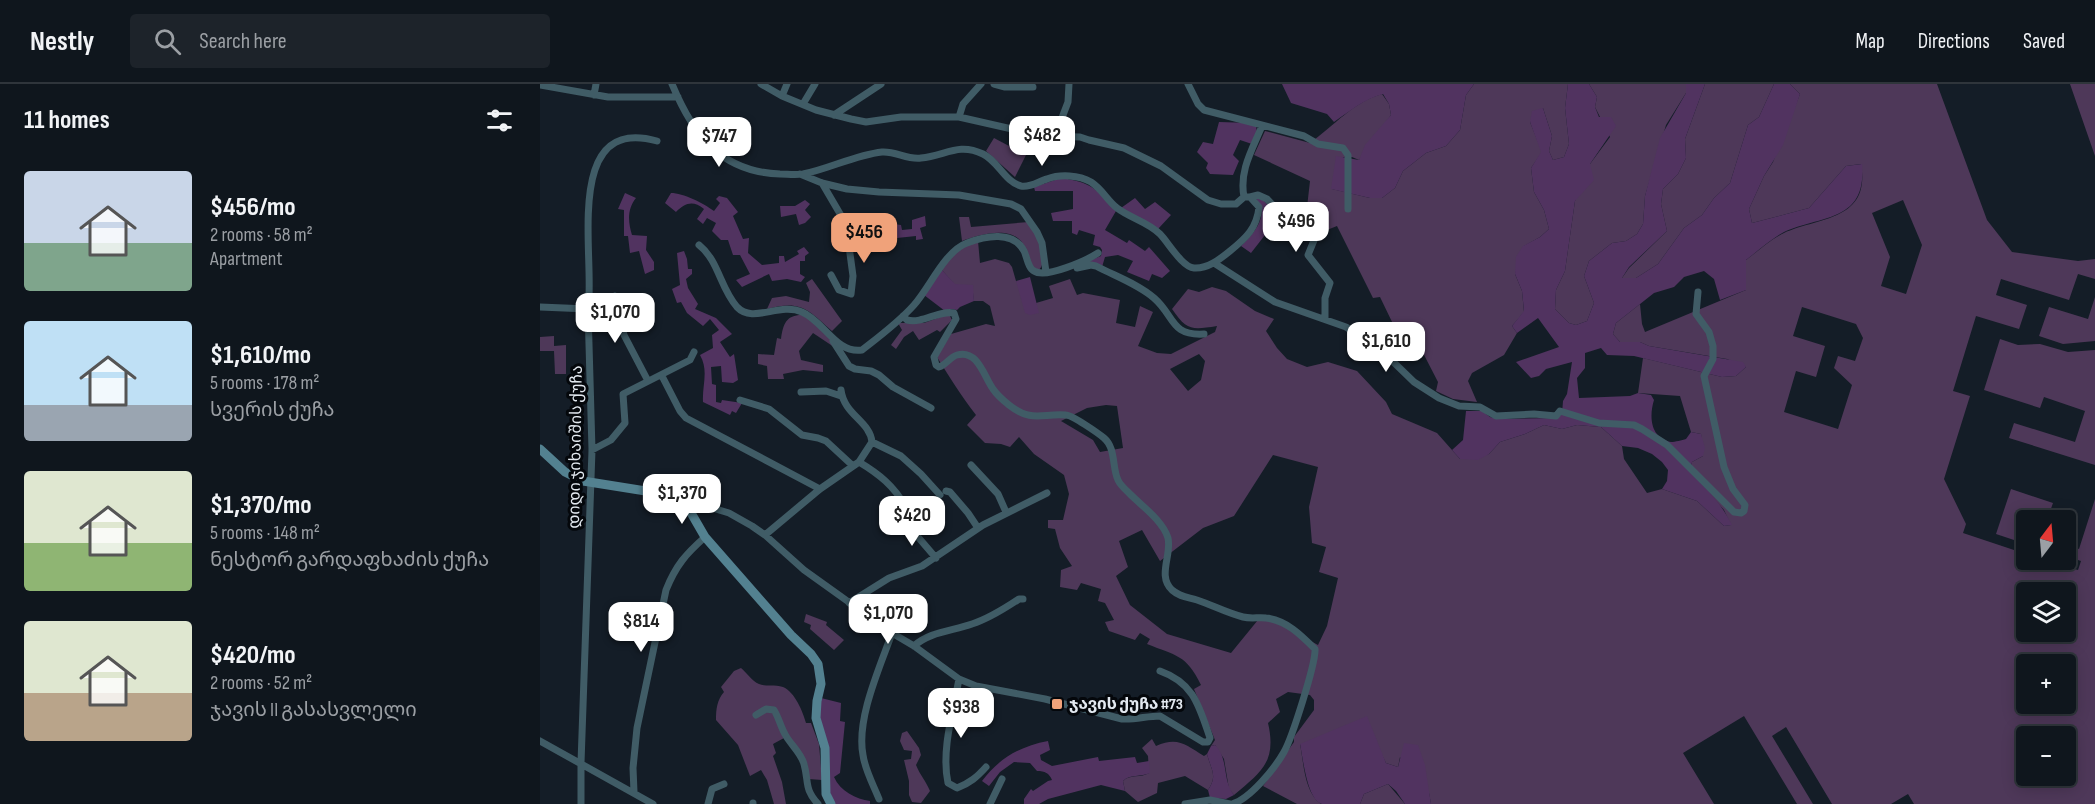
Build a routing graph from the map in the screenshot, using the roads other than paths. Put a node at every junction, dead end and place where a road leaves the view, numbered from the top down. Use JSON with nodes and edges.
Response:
{"nodes":[{"id":1,"x":596,"y":84,"type":"edge"},
{"id":2,"x":672,"y":84,"type":"edge"},
{"id":3,"x":761,"y":84,"type":"edge"},
{"id":4,"x":787,"y":84,"type":"edge"},
{"id":5,"x":815,"y":84,"type":"edge"},
{"id":6,"x":881,"y":84,"type":"edge"},
{"id":7,"x":981,"y":84,"type":"edge"},
{"id":8,"x":994,"y":84,"type":"edge"},
{"id":9,"x":1069,"y":84,"type":"edge"},
{"id":10,"x":1188,"y":84,"type":"edge"},
{"id":11,"x":540,"y":85,"type":"edge"},
{"id":12,"x":1033,"y":87,"type":"dead end"},
{"id":13,"x":594,"y":95,"type":"junction"},
{"id":14,"x":782,"y":96,"type":"junction"},
{"id":15,"x":678,"y":97,"type":"junction"},
{"id":16,"x":803,"y":104,"type":"junction"},
{"id":17,"x":834,"y":116,"type":"junction"},
{"id":18,"x":959,"y":117,"type":"junction"},
{"id":19,"x":1262,"y":126,"type":"junction"},
{"id":20,"x":1055,"y":136,"type":"junction"},
{"id":21,"x":657,"y":141,"type":"dead end"},
{"id":22,"x":800,"y":174,"type":"junction"},
{"id":23,"x":822,"y":183,"type":"junction"},
{"id":24,"x":1247,"y":197,"type":"junction"},
{"id":25,"x":1348,"y":209,"type":"dead end"},
{"id":26,"x":699,"y":245,"type":"dead end"},
{"id":27,"x":1098,"y":253,"type":"dead end"},
{"id":28,"x":1214,"y":263,"type":"junction"},
{"id":29,"x":1068,"y":267,"type":"junction"},
{"id":30,"x":1046,"y":272,"type":"junction"},
{"id":31,"x":831,"y":274,"type":"dead end"},
{"id":32,"x":1698,"y":292,"type":"dead end"},
{"id":33,"x":615,"y":296,"type":"dead end"},
{"id":34,"x":540,"y":307,"type":"edge"},
{"id":35,"x":618,"y":308,"type":"junction"},
{"id":36,"x":588,"y":309,"type":"junction"},
{"id":37,"x":903,"y":316,"type":"junction"},
{"id":38,"x":1325,"y":318,"type":"junction"},
{"id":39,"x":829,"y":334,"type":"junction"},
{"id":40,"x":1204,"y":334,"type":"dead end"},
{"id":41,"x":694,"y":352,"type":"dead end"},
{"id":42,"x":662,"y":375,"type":"junction"},
{"id":43,"x":648,"y":381,"type":"junction"},
{"id":44,"x":801,"y":392,"type":"dead end"},
{"id":45,"x":740,"y":400,"type":"dead end"},
{"id":46,"x":931,"y":408,"type":"dead end"},
{"id":47,"x":872,"y":442,"type":"junction"},
{"id":48,"x":540,"y":449,"type":"edge"},
{"id":49,"x":592,"y":450,"type":"junction"},
{"id":50,"x":856,"y":464,"type":"junction"},
{"id":51,"x":971,"y":465,"type":"dead end"},
{"id":52,"x":590,"y":483,"type":"junction"},
{"id":53,"x":820,"y":489,"type":"junction"},
{"id":54,"x":1047,"y":493,"type":"dead end"},
{"id":55,"x":683,"y":499,"type":"junction"},
{"id":56,"x":905,"y":507,"type":"dead end"},
{"id":57,"x":1006,"y":512,"type":"junction"},
{"id":58,"x":909,"y":524,"type":"dead end"},
{"id":59,"x":978,"y":528,"type":"junction"},
{"id":60,"x":765,"y":535,"type":"junction"},
{"id":61,"x":705,"y":537,"type":"junction"},
{"id":62,"x":936,"y":558,"type":"junction"},
{"id":63,"x":1023,"y":600,"type":"dead end"},
{"id":64,"x":849,"y":603,"type":"junction"},
{"id":65,"x":892,"y":633,"type":"junction"},
{"id":66,"x":914,"y":645,"type":"junction"},
{"id":67,"x":1160,"y":671,"type":"dead end"},
{"id":68,"x":959,"y":679,"type":"junction"},
{"id":69,"x":756,"y":715,"type":"dead end"},
{"id":70,"x":540,"y":741,"type":"edge"},
{"id":71,"x":581,"y":763,"type":"junction"},
{"id":72,"x":986,"y":767,"type":"dead end"},
{"id":73,"x":1002,"y":779,"type":"dead end"},
{"id":74,"x":724,"y":784,"type":"dead end"},
{"id":75,"x":634,"y":792,"type":"junction"},
{"id":76,"x":879,"y":798,"type":"dead end"},
{"id":77,"x":581,"y":804,"type":"edge"},
{"id":78,"x":653,"y":804,"type":"edge"},
{"id":79,"x":708,"y":804,"type":"edge"},
{"id":80,"x":818,"y":804,"type":"edge"},
{"id":81,"x":831,"y":804,"type":"edge"},
{"id":82,"x":990,"y":804,"type":"edge"},
{"id":83,"x":1185,"y":804,"type":"edge"},
{"id":84,"x":1231,"y":804,"type":"edge"}],
"edges":[{"from":1,"to":13,"type":"street"},
{"from":2,"to":15,"type":"street"},
{"from":3,"to":14,"type":"street"},
{"from":4,"to":14,"type":"street"},
{"from":5,"to":16,"type":"street"},
{"from":6,"to":17,"type":"street"},
{"from":7,"to":18,"type":"street"},
{"from":8,"to":12,"type":"street"},
{"from":9,"to":20,"type":"street"},
{"from":10,"to":19,"type":"street"},
{"from":11,"to":13,"type":"street"},
{"from":13,"to":15,"type":"street"},
{"from":14,"to":16,"type":"street"},
{"from":15,"to":22,"type":"street"},
{"from":16,"to":17,"type":"street"},
{"from":17,"to":18,"type":"street"},
{"from":18,"to":20,"type":"street"},
{"from":19,"to":24,"type":"street"},
{"from":19,"to":25,"type":"street"},
{"from":20,"to":24,"type":"street"},
{"from":21,"to":36,"type":"street","name":"დიდი ჯიხაიშის ქუჩა"},
{"from":22,"to":23,"type":"street"},
{"from":22,"to":28,"type":"street"},
{"from":23,"to":30,"type":"street"},
{"from":23,"to":31,"type":"street"},
{"from":24,"to":28,"type":"street"},
{"from":24,"to":38,"type":"street"},
{"from":26,"to":39,"type":"street"},
{"from":27,"to":29,"type":"street"},
{"from":28,"to":38,"type":"street"},
{"from":29,"to":30,"type":"street"},
{"from":29,"to":40,"type":"street"},
{"from":30,"to":37,"type":"street"},
{"from":32,"to":38,"type":"street"},
{"from":33,"to":35,"type":"street"},
{"from":34,"to":36,"type":"street"},
{"from":35,"to":36,"type":"street"},
{"from":35,"to":43,"type":"street"},
{"from":36,"to":49,"type":"street","name":"დიდი ჯიხაიშის ქუჩა"},
{"from":37,"to":39,"type":"street"},
{"from":37,"to":84,"type":"street"},
{"from":39,"to":46,"type":"street"},
{"from":41,"to":42,"type":"street"},
{"from":42,"to":43,"type":"street"},
{"from":42,"to":53,"type":"street"},
{"from":43,"to":49,"type":"street"},
{"from":44,"to":47,"type":"street"},
{"from":45,"to":50,"type":"street"},
{"from":47,"to":50,"type":"street"},
{"from":47,"to":59,"type":"street"},
{"from":48,"to":52,"type":"street"},
{"from":49,"to":52,"type":"street","name":"დიდი ჯიხაიშის ქუჩა"},
{"from":50,"to":53,"type":"street"},
{"from":50,"to":56,"type":"street"},
{"from":51,"to":57,"type":"street"},
{"from":52,"to":55,"type":"street"},
{"from":52,"to":71,"type":"street","name":"დიდი ჯიხაიშის ქუჩა"},
{"from":53,"to":60,"type":"street"},
{"from":54,"to":57,"type":"street"},
{"from":55,"to":60,"type":"street"},
{"from":55,"to":61,"type":"street"},
{"from":57,"to":59,"type":"street"},
{"from":58,"to":62,"type":"street"},
{"from":59,"to":62,"type":"street"},
{"from":60,"to":64,"type":"street"},
{"from":61,"to":75,"type":"street"},
{"from":61,"to":81,"type":"street"},
{"from":62,"to":64,"type":"street"},
{"from":63,"to":66,"type":"street"},
{"from":64,"to":65,"type":"street"},
{"from":65,"to":66,"type":"street"},
{"from":65,"to":76,"type":"street"},
{"from":66,"to":68,"type":"street"},
{"from":67,"to":68,"type":"street"},
{"from":68,"to":72,"type":"street"},
{"from":69,"to":80,"type":"street"},
{"from":70,"to":71,"type":"street"},
{"from":71,"to":75,"type":"street"},
{"from":71,"to":77,"type":"street","name":"დიდი ჯიხაიშის ქუჩა"},
{"from":73,"to":82,"type":"street"},
{"from":74,"to":79,"type":"street"},
{"from":75,"to":78,"type":"street"},
{"from":83,"to":84,"type":"street"}]}
